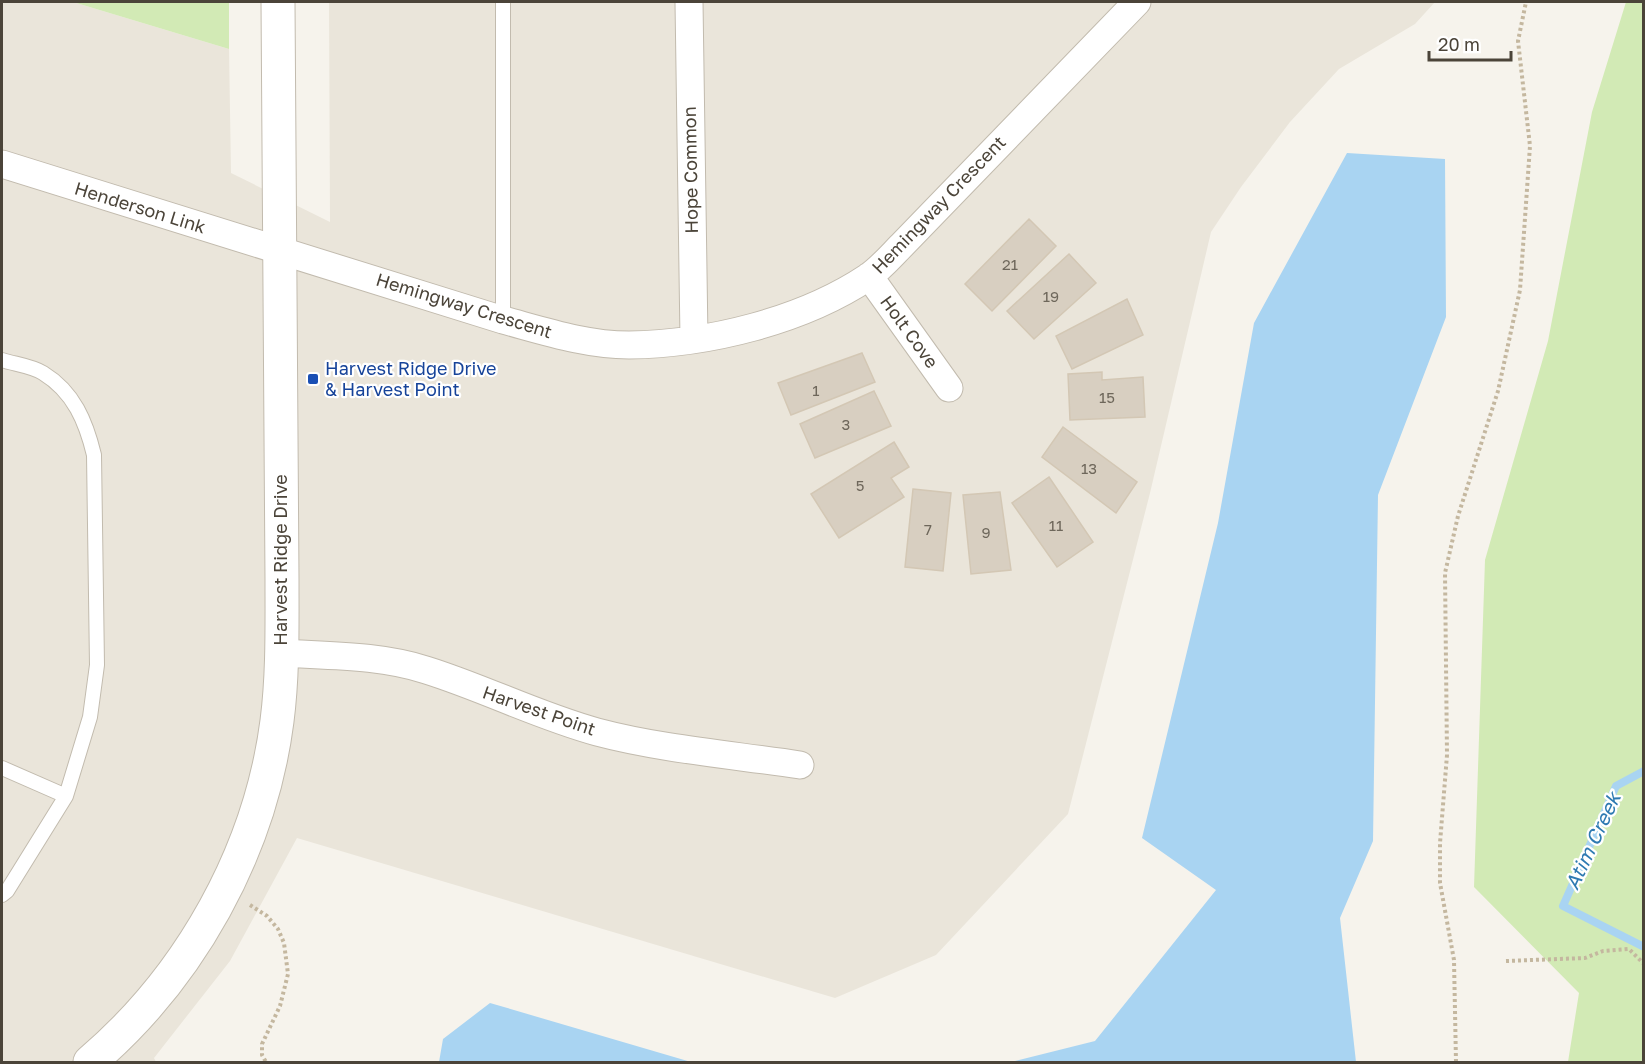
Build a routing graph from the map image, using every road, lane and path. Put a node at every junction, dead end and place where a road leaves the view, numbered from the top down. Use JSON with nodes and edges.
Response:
{"nodes":[{"id":1,"x":278,"y":2,"type":"edge"},
{"id":2,"x":503,"y":2,"type":"edge"},
{"id":3,"x":689,"y":2,"type":"edge"},
{"id":4,"x":1137,"y":2,"type":"edge"},
{"id":5,"x":1526,"y":2,"type":"edge"},
{"id":6,"x":2,"y":164,"type":"edge"},
{"id":7,"x":279,"y":249,"type":"junction"},
{"id":8,"x":870,"y":276,"type":"junction"},
{"id":9,"x":503,"y":320,"type":"junction"},
{"id":10,"x":694,"y":339,"type":"junction"},
{"id":11,"x":2,"y":360,"type":"edge"},
{"id":12,"x":949,"y":387,"type":"dead end"},
{"id":13,"x":281,"y":652,"type":"junction"},
{"id":14,"x":800,"y":765,"type":"dead end"},
{"id":15,"x":2,"y":768,"type":"edge"},
{"id":16,"x":66,"y":796,"type":"junction"},
{"id":17,"x":223,"y":890,"type":"junction"},
{"id":18,"x":2,"y":896,"type":"edge"},
{"id":19,"x":1506,"y":961,"type":"dead end"},
{"id":20,"x":1644,"y":964,"type":"edge"},
{"id":21,"x":90,"y":1062,"type":"edge"},
{"id":22,"x":266,"y":1062,"type":"edge"},
{"id":23,"x":1456,"y":1062,"type":"edge"}],
"edges":[{"from":1,"to":7,"type":"street","name":"Harvest Ridge Drive"},
{"from":2,"to":9,"type":"lane"},
{"from":3,"to":10,"type":"street","name":"Hope Common"},
{"from":4,"to":8,"type":"street","name":"Hemingway Crescent"},
{"from":5,"to":23,"type":"path"},
{"from":6,"to":7,"type":"street","name":"Henderson Link"},
{"from":7,"to":9,"type":"street","name":"Hemingway Crescent"},
{"from":7,"to":13,"type":"street","name":"Harvest Ridge Drive"},
{"from":8,"to":10,"type":"street","name":"Hemingway Crescent"},
{"from":8,"to":12,"type":"street","name":"Holt Cove"},
{"from":9,"to":10,"type":"street","name":"Hemingway Crescent"},
{"from":11,"to":16,"type":"lane"},
{"from":13,"to":14,"type":"street","name":"Harvest Point"},
{"from":13,"to":17,"type":"street","name":"Harvest Ridge Drive"},
{"from":15,"to":16,"type":"lane"},
{"from":16,"to":18,"type":"lane"},
{"from":17,"to":21,"type":"street","name":"Harvest Ridge Drive"},
{"from":17,"to":22,"type":"path"},
{"from":19,"to":20,"type":"path"}]}
